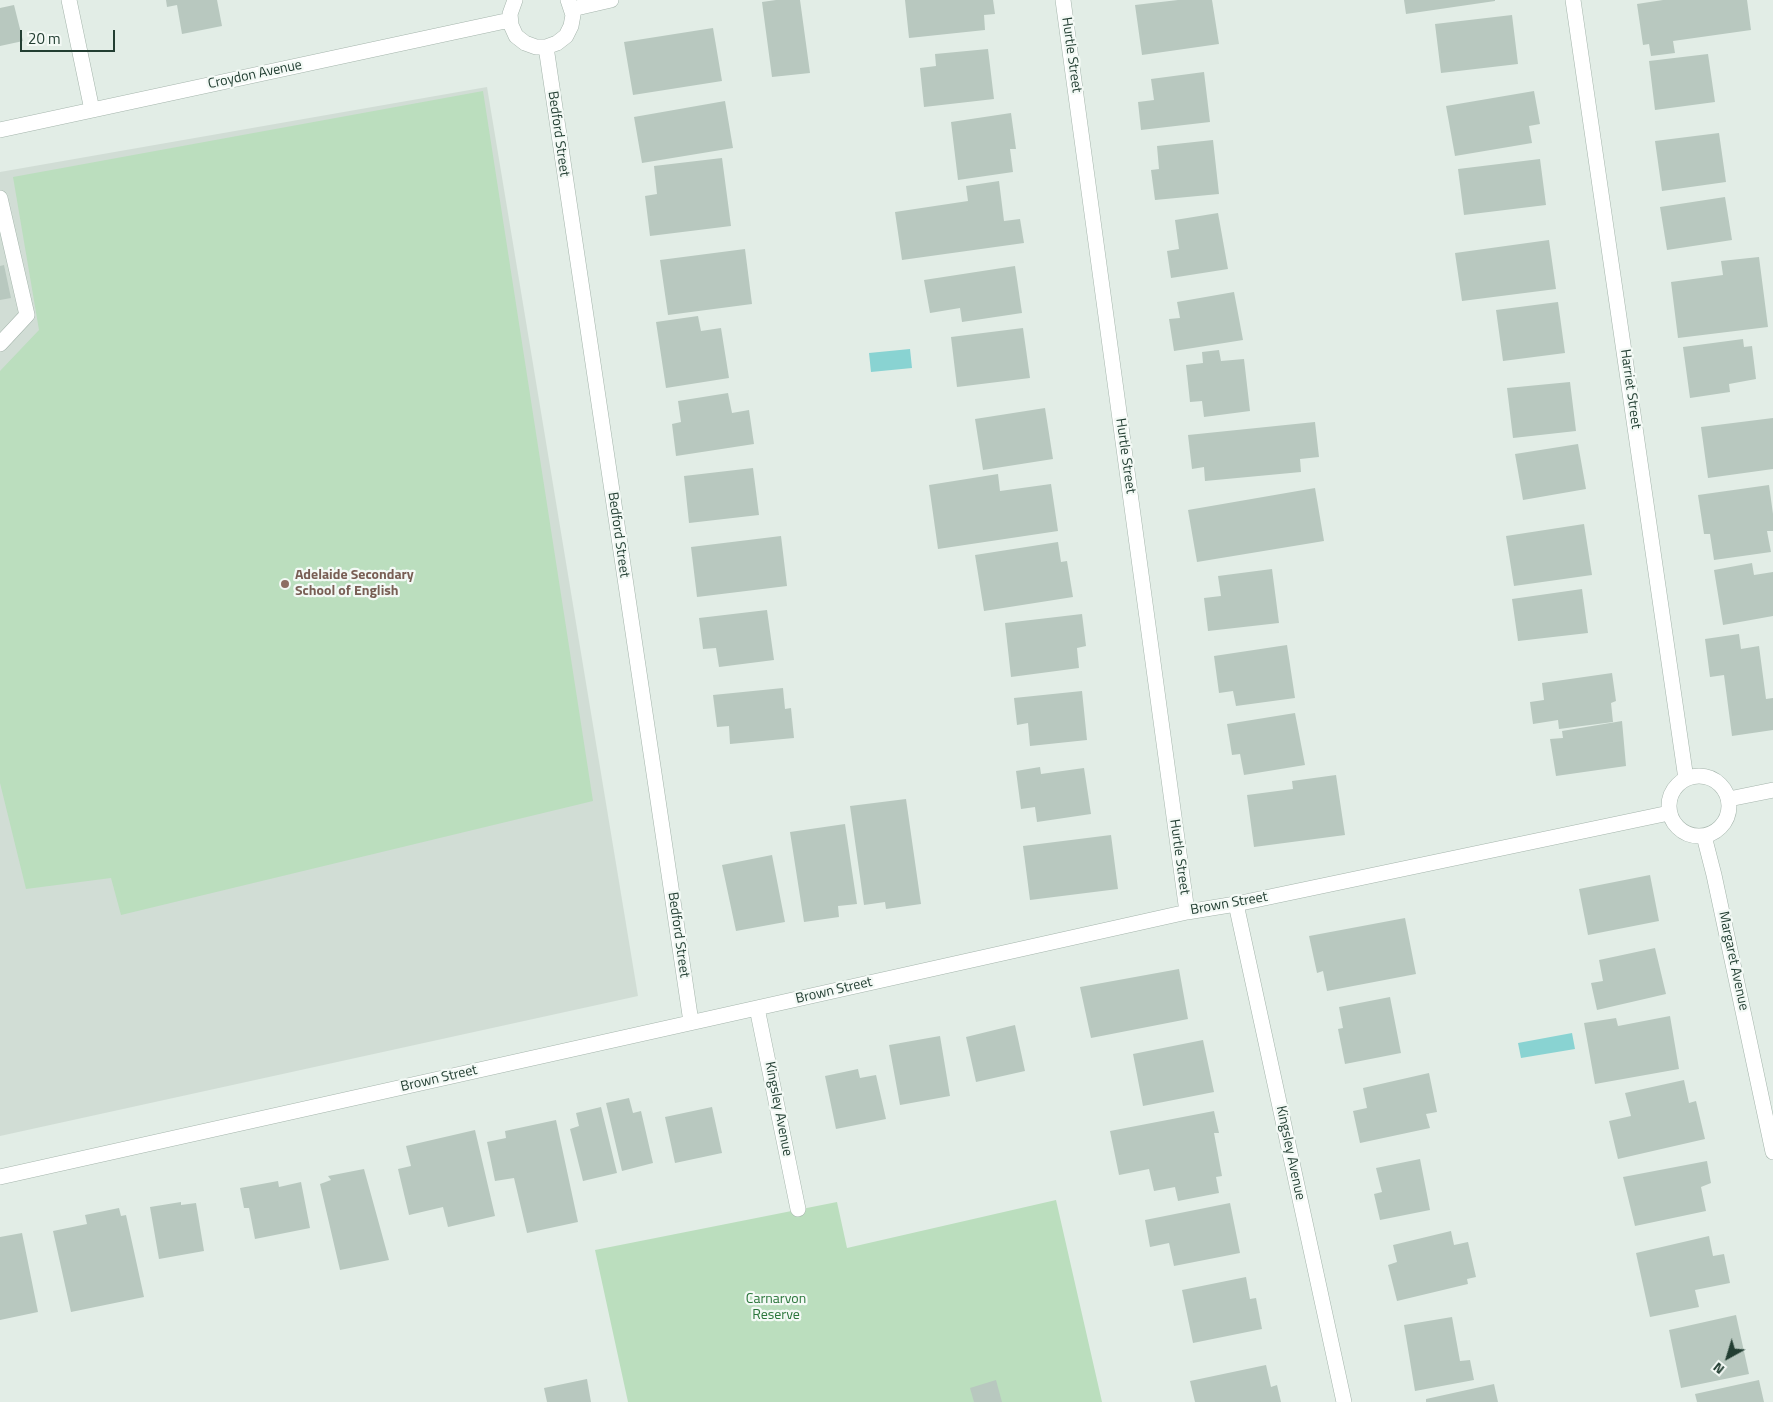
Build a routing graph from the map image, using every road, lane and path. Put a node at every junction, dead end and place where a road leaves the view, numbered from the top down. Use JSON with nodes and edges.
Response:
{"nodes":[{"id":1,"x":69,"y":0,"type":"edge"},
{"id":2,"x":514,"y":0,"type":"edge"},
{"id":3,"x":611,"y":0,"type":"edge"},
{"id":4,"x":1063,"y":0,"type":"edge"},
{"id":5,"x":1573,"y":0,"type":"edge"},
{"id":6,"x":570,"y":4,"type":"edge"},
{"id":7,"x":510,"y":20,"type":"junction"},
{"id":8,"x":546,"y":47,"type":"junction"},
{"id":9,"x":92,"y":110,"type":"junction"},
{"id":10,"x":0,"y":130,"type":"edge"},
{"id":11,"x":0,"y":198,"type":"edge"},
{"id":12,"x":0,"y":344,"type":"edge"},
{"id":13,"x":1686,"y":779,"type":"junction"},
{"id":14,"x":1773,"y":790,"type":"edge"},
{"id":15,"x":1728,"y":799,"type":"junction"},
{"id":16,"x":1669,"y":813,"type":"junction"},
{"id":17,"x":1704,"y":836,"type":"junction"},
{"id":18,"x":1236,"y":904,"type":"junction"},
{"id":19,"x":1187,"y":912,"type":"junction"},
{"id":20,"x":757,"y":1008,"type":"junction"},
{"id":21,"x":691,"y":1022,"type":"junction"},
{"id":22,"x":1766,"y":1086,"type":"edge"},
{"id":23,"x":1773,"y":1152,"type":"edge"},
{"id":24,"x":0,"y":1177,"type":"edge"},
{"id":25,"x":798,"y":1209,"type":"dead end"},
{"id":26,"x":1344,"y":1402,"type":"edge"}],
"edges":[{"from":1,"to":9,"type":"street"},
{"from":2,"to":7,"type":"street"},
{"from":3,"to":6,"type":"street"},
{"from":4,"to":19,"type":"street","name":"Hurtle Street"},
{"from":5,"to":13,"type":"street","name":"Harriet Street"},
{"from":6,"to":8,"type":"street"},
{"from":7,"to":8,"type":"street"},
{"from":7,"to":9,"type":"street","name":"Croydon Avenue"},
{"from":8,"to":21,"type":"street","name":"Bedford Street"},
{"from":9,"to":10,"type":"street","name":"Croydon Avenue"},
{"from":11,"to":12,"type":"street"},
{"from":13,"to":15,"type":"street"},
{"from":13,"to":16,"type":"street"},
{"from":14,"to":15,"type":"street"},
{"from":15,"to":17,"type":"street"},
{"from":16,"to":17,"type":"street"},
{"from":16,"to":18,"type":"street","name":"Brown Street"},
{"from":17,"to":22,"type":"street","name":"Margaret Avenue"},
{"from":18,"to":19,"type":"street","name":"Brown Street"},
{"from":18,"to":26,"type":"street","name":"Kingsley Avenue"},
{"from":19,"to":20,"type":"street","name":"Brown Street"},
{"from":20,"to":21,"type":"street","name":"Brown Street"},
{"from":20,"to":25,"type":"street","name":"Kingsley Avenue"},
{"from":21,"to":24,"type":"street","name":"Brown Street"},
{"from":22,"to":23,"type":"street","name":"Margaret Avenue"}]}
